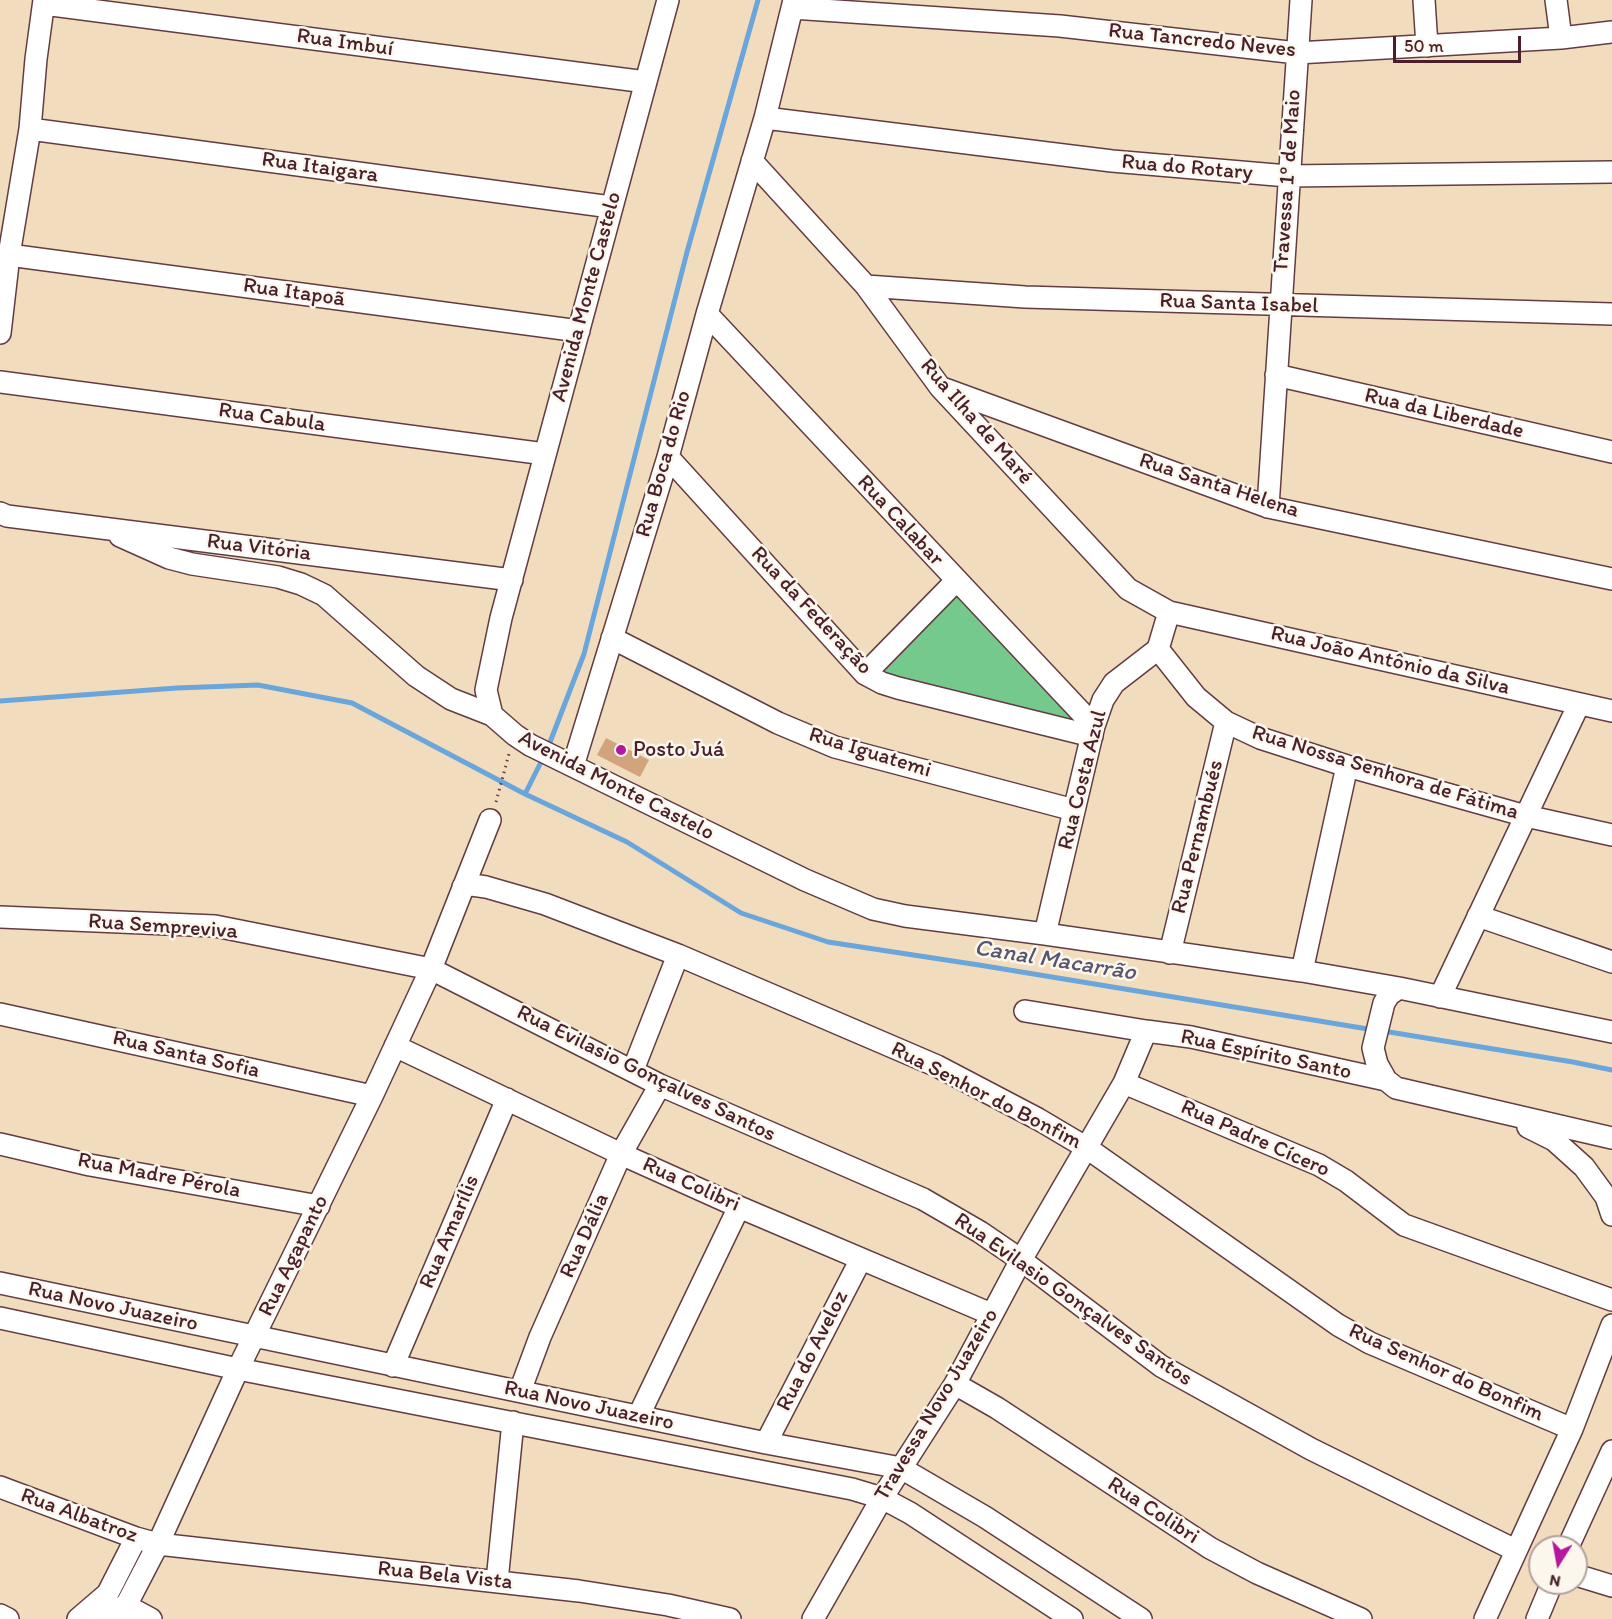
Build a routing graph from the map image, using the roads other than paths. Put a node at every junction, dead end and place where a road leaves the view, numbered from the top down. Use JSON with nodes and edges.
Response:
{"nodes":[{"id":1,"x":668,"y":0,"type":"edge"},
{"id":2,"x":1301,"y":0,"type":"edge"},
{"id":3,"x":1424,"y":0,"type":"edge"},
{"id":4,"x":1556,"y":0,"type":"edge"},
{"id":5,"x":44,"y":2,"type":"edge"},
{"id":6,"x":793,"y":4,"type":"edge"},
{"id":7,"x":1612,"y":32,"type":"edge"},
{"id":8,"x":1562,"y":38,"type":"junction"},
{"id":9,"x":1426,"y":46,"type":"junction"},
{"id":10,"x":1297,"y":52,"type":"junction"},
{"id":11,"x":646,"y":82,"type":"junction"},
{"id":12,"x":765,"y":118,"type":"junction"},
{"id":13,"x":30,"y":129,"type":"junction"},
{"id":14,"x":752,"y":161,"type":"junction"},
{"id":15,"x":1612,"y":172,"type":"edge"},
{"id":16,"x":1288,"y":176,"type":"junction"},
{"id":17,"x":611,"y":207,"type":"junction"},
{"id":18,"x":8,"y":214,"type":"edge"},
{"id":19,"x":9,"y":255,"type":"junction"},
{"id":20,"x":866,"y":286,"type":"junction"},
{"id":21,"x":1280,"y":305,"type":"junction"},
{"id":22,"x":707,"y":314,"type":"junction"},
{"id":23,"x":1612,"y":314,"type":"edge"},
{"id":24,"x":579,"y":331,"type":"junction"},
{"id":25,"x":0,"y":333,"type":"edge"},
{"id":26,"x":1276,"y":375,"type":"junction"},
{"id":27,"x":0,"y":382,"type":"edge"},
{"id":28,"x":940,"y":387,"type":"junction"},
{"id":29,"x":1612,"y":452,"type":"edge"},
{"id":30,"x":545,"y":454,"type":"junction"},
{"id":31,"x":668,"y":457,"type":"junction"},
{"id":32,"x":1268,"y":507,"type":"junction"},
{"id":33,"x":3,"y":514,"type":"edge"},
{"id":34,"x":101,"y":528,"type":"junction"},
{"id":35,"x":1612,"y":579,"type":"edge"},
{"id":36,"x":512,"y":580,"type":"junction"},
{"id":37,"x":956,"y":581,"type":"junction"},
{"id":38,"x":1168,"y":612,"type":"junction"},
{"id":39,"x":612,"y":638,"type":"junction"},
{"id":40,"x":1158,"y":649,"type":"junction"},
{"id":41,"x":865,"y":674,"type":"junction"},
{"id":42,"x":1580,"y":704,"type":"junction"},
{"id":43,"x":1612,"y":711,"type":"edge"},
{"id":44,"x":492,"y":715,"type":"junction"},
{"id":45,"x":1226,"y":722,"type":"junction"},
{"id":46,"x":1093,"y":731,"type":"junction"},
{"id":47,"x":565,"y":762,"type":"junction"},
{"id":48,"x":1347,"y":765,"type":"junction"},
{"id":49,"x":1074,"y":810,"type":"junction"},
{"id":50,"x":493,"y":811,"type":"road end"},
{"id":51,"x":1526,"y":816,"type":"junction"},
{"id":52,"x":1612,"y":835,"type":"edge"},
{"id":53,"x":463,"y":887,"type":"junction"},
{"id":54,"x":1478,"y":916,"type":"junction"},
{"id":55,"x":0,"y":917,"type":"edge"},
{"id":56,"x":1045,"y":934,"type":"junction"},
{"id":57,"x":1170,"y":953,"type":"junction"},
{"id":58,"x":678,"y":955,"type":"junction"},
{"id":59,"x":1612,"y":962,"type":"edge"},
{"id":60,"x":431,"y":969,"type":"junction"},
{"id":61,"x":1302,"y":971,"type":"junction"},
{"id":62,"x":1358,"y":981,"type":"junction"},
{"id":63,"x":1400,"y":988,"type":"junction"},
{"id":64,"x":1440,"y":997,"type":"junction"},
{"id":65,"x":1025,"y":1011,"type":"dead end"},
{"id":66,"x":1381,"y":1013,"type":"junction"},
{"id":67,"x":0,"y":1014,"type":"edge"},
{"id":68,"x":1146,"y":1032,"type":"junction"},
{"id":69,"x":1612,"y":1032,"type":"edge"},
{"id":70,"x":395,"y":1046,"type":"junction"},
{"id":71,"x":633,"y":1070,"type":"junction"},
{"id":72,"x":1386,"y":1080,"type":"junction"},
{"id":73,"x":1124,"y":1083,"type":"junction"},
{"id":74,"x":660,"y":1085,"type":"junction"},
{"id":75,"x":372,"y":1096,"type":"junction"},
{"id":76,"x":507,"y":1099,"type":"junction"},
{"id":77,"x":1484,"y":1108,"type":"junction"},
{"id":78,"x":1612,"y":1138,"type":"edge"},
{"id":79,"x":0,"y":1144,"type":"edge"},
{"id":80,"x":1087,"y":1148,"type":"junction"},
{"id":81,"x":621,"y":1154,"type":"junction"},
{"id":82,"x":319,"y":1206,"type":"junction"},
{"id":83,"x":739,"y":1207,"type":"junction"},
{"id":84,"x":1612,"y":1215,"type":"edge"},
{"id":85,"x":861,"y":1259,"type":"junction"},
{"id":86,"x":1022,"y":1260,"type":"junction"},
{"id":87,"x":0,"y":1283,"type":"edge"},
{"id":88,"x":1612,"y":1300,"type":"edge"},
{"id":89,"x":991,"y":1314,"type":"junction"},
{"id":90,"x":0,"y":1318,"type":"edge"},
{"id":91,"x":1612,"y":1326,"type":"edge"},
{"id":92,"x":254,"y":1338,"type":"junction"},
{"id":93,"x":393,"y":1366,"type":"junction"},
{"id":94,"x":238,"y":1368,"type":"junction"},
{"id":95,"x":955,"y":1384,"type":"junction"},
{"id":96,"x":520,"y":1391,"type":"junction"},
{"id":97,"x":639,"y":1415,"type":"junction"},
{"id":98,"x":513,"y":1422,"type":"junction"},
{"id":99,"x":1572,"y":1429,"type":"junction"},
{"id":100,"x":766,"y":1443,"type":"junction"},
{"id":101,"x":1612,"y":1451,"type":"edge"},
{"id":102,"x":901,"y":1468,"type":"junction"},
{"id":103,"x":0,"y":1488,"type":"edge"},
{"id":104,"x":882,"y":1497,"type":"junction"},
{"id":105,"x":1574,"y":1535,"type":"edge"},
{"id":106,"x":136,"y":1538,"type":"junction"},
{"id":107,"x":158,"y":1544,"type":"junction"},
{"id":108,"x":1515,"y":1550,"type":"junction"},
{"id":109,"x":1588,"y":1579,"type":"edge"},
{"id":110,"x":497,"y":1581,"type":"junction"},
{"id":111,"x":1612,"y":1586,"type":"edge"},
{"id":112,"x":1547,"y":1595,"type":"edge"},
{"id":113,"x":117,"y":1606,"type":"edge"},
{"id":114,"x":0,"y":1615,"type":"edge"},
{"id":115,"x":8,"y":1619,"type":"edge"},
{"id":116,"x":78,"y":1619,"type":"edge"},
{"id":117,"x":98,"y":1619,"type":"edge"},
{"id":118,"x":151,"y":1619,"type":"edge"},
{"id":119,"x":730,"y":1619,"type":"edge"},
{"id":120,"x":813,"y":1619,"type":"edge"},
{"id":121,"x":1072,"y":1619,"type":"edge"},
{"id":122,"x":1142,"y":1619,"type":"edge"},
{"id":123,"x":1361,"y":1619,"type":"edge"},
{"id":124,"x":1485,"y":1619,"type":"edge"},
{"id":125,"x":1537,"y":1619,"type":"edge"}],
"edges":[{"from":1,"to":11,"type":"street","name":"Avenida Monte Castelo"},
{"from":2,"to":10,"type":"street","name":"Travessa 1º de Maio"},
{"from":3,"to":9,"type":"street"},
{"from":4,"to":8,"type":"street"},
{"from":5,"to":11,"type":"street","name":"Rua Imbuí"},
{"from":5,"to":13,"type":"street"},
{"from":6,"to":10,"type":"street","name":"Rua Tancredo Neves"},
{"from":6,"to":12,"type":"street","name":"Rua Boca do Rio"},
{"from":7,"to":8,"type":"street","name":"Rua Tancredo Neves"},
{"from":8,"to":9,"type":"street","name":"Rua Tancredo Neves"},
{"from":9,"to":10,"type":"street","name":"Rua Tancredo Neves"},
{"from":10,"to":16,"type":"street","name":"Travessa 1º de Maio"},
{"from":11,"to":17,"type":"street","name":"Avenida Monte Castelo"},
{"from":12,"to":14,"type":"street","name":"Rua Boca do Rio"},
{"from":12,"to":16,"type":"street","name":"Rua do Rotary"},
{"from":13,"to":17,"type":"street","name":"Rua Itaigara"},
{"from":13,"to":18,"type":"street"},
{"from":14,"to":20,"type":"street","name":"Rua Ilha de Maré"},
{"from":14,"to":22,"type":"street","name":"Rua Boca do Rio"},
{"from":15,"to":16,"type":"street","name":"Rua do Rotary"},
{"from":16,"to":21,"type":"street","name":"Travessa 1º de Maio"},
{"from":17,"to":24,"type":"street","name":"Avenida Monte Castelo"},
{"from":18,"to":19,"type":"street"},
{"from":19,"to":24,"type":"street","name":"Rua Itapoã"},
{"from":19,"to":25,"type":"street"},
{"from":20,"to":21,"type":"street","name":"Rua Santa Isabel"},
{"from":20,"to":28,"type":"street","name":"Rua Ilha de Maré"},
{"from":21,"to":23,"type":"street","name":"Rua Santa Isabel"},
{"from":21,"to":26,"type":"street","name":"Travessa 1º de Maio"},
{"from":22,"to":31,"type":"street","name":"Rua Boca do Rio"},
{"from":22,"to":37,"type":"street","name":"Rua Calabar"},
{"from":24,"to":30,"type":"street","name":"Avenida Monte Castelo"},
{"from":26,"to":29,"type":"street","name":"Rua da Liberdade"},
{"from":26,"to":32,"type":"street","name":"Travessa 1º de Maio"},
{"from":27,"to":30,"type":"street","name":"Rua Cabula"},
{"from":28,"to":32,"type":"street","name":"Rua Santa Helena"},
{"from":28,"to":38,"type":"street","name":"Rua Ilha de Maré"},
{"from":30,"to":36,"type":"street","name":"Avenida Monte Castelo"},
{"from":31,"to":39,"type":"street","name":"Rua Boca do Rio"},
{"from":31,"to":41,"type":"street","name":"Rua da Federação"},
{"from":32,"to":35,"type":"street","name":"Rua Santa Helena"},
{"from":33,"to":34,"type":"street","name":"Rua Vitória"},
{"from":34,"to":36,"type":"street","name":"Rua Vitória"},
{"from":34,"to":44,"type":"street"},
{"from":36,"to":44,"type":"street","name":"Avenida Monte Castelo"},
{"from":37,"to":41,"type":"street"},
{"from":37,"to":46,"type":"street","name":"Rua Calabar"},
{"from":38,"to":40,"type":"street"},
{"from":38,"to":42,"type":"street","name":"Rua João Antônio da Silva"},
{"from":39,"to":47,"type":"street","name":"Rua Boca do Rio"},
{"from":39,"to":49,"type":"street","name":"Rua Iguatemi"},
{"from":40,"to":45,"type":"street","name":"Rua Nossa Senhora de Fátima"},
{"from":40,"to":46,"type":"street","name":"Rua Costa Azul"},
{"from":41,"to":46,"type":"street","name":"Rua da Federação"},
{"from":42,"to":43,"type":"street","name":"Rua João Antônio da Silva"},
{"from":42,"to":51,"type":"street"},
{"from":44,"to":47,"type":"street","name":"Avenida Monte Castelo"},
{"from":45,"to":48,"type":"street","name":"Rua Nossa Senhora de Fátima"},
{"from":45,"to":57,"type":"street","name":"Rua Pernambués"},
{"from":46,"to":49,"type":"street","name":"Rua Costa Azul"},
{"from":47,"to":56,"type":"street","name":"Avenida Monte Castelo"},
{"from":48,"to":51,"type":"street","name":"Rua Nossa Senhora de Fátima"},
{"from":48,"to":61,"type":"street"},
{"from":49,"to":56,"type":"street","name":"Rua Costa Azul"},
{"from":50,"to":53,"type":"street","name":"Rua Agapanto"},
{"from":51,"to":52,"type":"street","name":"Rua Nossa Senhora de Fátima"},
{"from":51,"to":54,"type":"street"},
{"from":53,"to":58,"type":"street","name":"Rua Senhor do Bonfim"},
{"from":53,"to":60,"type":"street","name":"Rua Agapanto"},
{"from":54,"to":59,"type":"street"},
{"from":54,"to":64,"type":"street"},
{"from":55,"to":60,"type":"street","name":"Rua Sempreviva"},
{"from":56,"to":57,"type":"street","name":"Avenida Monte Castelo"},
{"from":57,"to":61,"type":"street","name":"Avenida Monte Castelo"},
{"from":58,"to":71,"type":"street"},
{"from":58,"to":80,"type":"street","name":"Rua Senhor do Bonfim"},
{"from":60,"to":70,"type":"street","name":"Rua Agapanto"},
{"from":60,"to":71,"type":"street","name":"Rua Evilasio Gonçalves Santos"},
{"from":61,"to":62,"type":"street","name":"Avenida Monte Castelo"},
{"from":62,"to":63,"type":"street","name":"Avenida Monte Castelo"},
{"from":62,"to":66,"type":"street"},
{"from":63,"to":64,"type":"street","name":"Avenida Monte Castelo"},
{"from":63,"to":66,"type":"street"},
{"from":64,"to":69,"type":"street","name":"Avenida Monte Castelo"},
{"from":65,"to":68,"type":"street"},
{"from":66,"to":72,"type":"street"},
{"from":67,"to":75,"type":"street","name":"Rua Santa Sofia"},
{"from":68,"to":72,"type":"street","name":"Rua Espírito Santo"},
{"from":68,"to":73,"type":"street","name":"Travessa Novo Juazeiro"},
{"from":70,"to":75,"type":"street","name":"Rua Agapanto"},
{"from":70,"to":76,"type":"street","name":"Rua Colibri"},
{"from":71,"to":74,"type":"street","name":"Rua Evilasio Gonçalves Santos"},
{"from":72,"to":77,"type":"street","name":"Rua Espírito Santo"},
{"from":73,"to":80,"type":"street","name":"Travessa Novo Juazeiro"},
{"from":73,"to":88,"type":"street","name":"Rua Padre Cícero"},
{"from":74,"to":81,"type":"street","name":"Rua Dália"},
{"from":74,"to":86,"type":"street","name":"Rua Evilasio Gonçalves Santos"},
{"from":75,"to":82,"type":"street","name":"Rua Agapanto"},
{"from":76,"to":81,"type":"street","name":"Rua Colibri"},
{"from":76,"to":93,"type":"street","name":"Rua Amarílis"},
{"from":77,"to":78,"type":"street"},
{"from":77,"to":84,"type":"street"},
{"from":79,"to":82,"type":"street","name":"Rua Madre Pérola"},
{"from":80,"to":86,"type":"street","name":"Travessa Novo Juazeiro"},
{"from":80,"to":99,"type":"street","name":"Rua Senhor do Bonfim"},
{"from":81,"to":83,"type":"street","name":"Rua Colibri"},
{"from":81,"to":96,"type":"street","name":"Rua Dália"},
{"from":82,"to":92,"type":"street","name":"Rua Agapanto"},
{"from":83,"to":85,"type":"street","name":"Rua Colibri"},
{"from":83,"to":97,"type":"street"},
{"from":85,"to":89,"type":"street","name":"Rua Colibri"},
{"from":85,"to":100,"type":"street","name":"Rua do Aveloz"},
{"from":86,"to":89,"type":"street","name":"Travessa Novo Juazeiro"},
{"from":86,"to":108,"type":"street","name":"Rua Evilasio Gonçalves Santos"},
{"from":87,"to":92,"type":"street","name":"Rua Novo Juazeiro"},
{"from":89,"to":95,"type":"street","name":"Travessa Novo Juazeiro"},
{"from":90,"to":94,"type":"street","name":"Rua Novo Juazeiro"},
{"from":91,"to":99,"type":"street"},
{"from":92,"to":93,"type":"street","name":"Rua Novo Juazeiro"},
{"from":92,"to":94,"type":"street","name":"Rua Agapanto"},
{"from":93,"to":96,"type":"street","name":"Rua Novo Juazeiro"},
{"from":94,"to":98,"type":"street","name":"Rua Novo Juazeiro"},
{"from":94,"to":107,"type":"street","name":"Rua Agapanto"},
{"from":95,"to":102,"type":"street","name":"Travessa Novo Juazeiro"},
{"from":95,"to":123,"type":"street","name":"Rua Colibri"},
{"from":96,"to":97,"type":"street","name":"Rua Novo Juazeiro"},
{"from":97,"to":100,"type":"street","name":"Rua Novo Juazeiro"},
{"from":98,"to":104,"type":"street","name":"Rua Novo Juazeiro"},
{"from":98,"to":110,"type":"street"},
{"from":99,"to":108,"type":"street"},
{"from":100,"to":102,"type":"street","name":"Rua Novo Juazeiro"},
{"from":101,"to":105,"type":"street"},
{"from":102,"to":104,"type":"street","name":"Travessa Novo Juazeiro"},
{"from":102,"to":122,"type":"street","name":"Rua Novo Juazeiro"},
{"from":103,"to":106,"type":"street","name":"Rua Albatroz"},
{"from":104,"to":120,"type":"street","name":"Travessa Novo Juazeiro"},
{"from":104,"to":121,"type":"street","name":"Rua Novo Juazeiro"},
{"from":106,"to":107,"type":"street","name":"Rua Albatroz"},
{"from":106,"to":113,"type":"street"},
{"from":107,"to":110,"type":"street","name":"Rua Bela Vista"},
{"from":107,"to":113,"type":"street","name":"Rua Agapanto"},
{"from":108,"to":124,"type":"street"},
{"from":109,"to":111,"type":"street"},
{"from":110,"to":119,"type":"street","name":"Rua Bela Vista"},
{"from":112,"to":125,"type":"street"},
{"from":113,"to":116,"type":"street"},
{"from":113,"to":117,"type":"street"},
{"from":113,"to":118,"type":"street"},
{"from":114,"to":115,"type":"street"}]}
